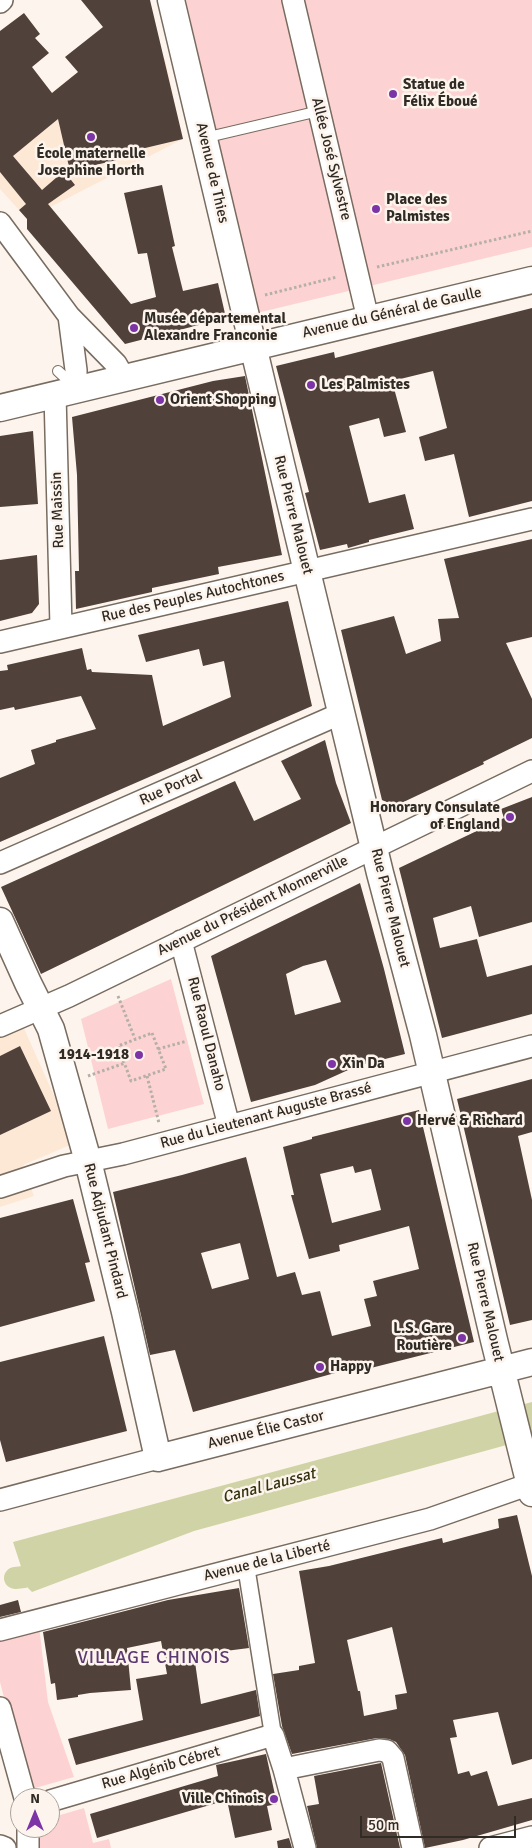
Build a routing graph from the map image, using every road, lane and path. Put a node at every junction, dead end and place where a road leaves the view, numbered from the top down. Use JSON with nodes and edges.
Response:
{"nodes":[{"id":1,"x":171,"y":0,"type":"edge"},
{"id":2,"x":293,"y":0,"type":"edge"},
{"id":3,"x":319,"y":110,"type":"junction"},
{"id":4,"x":204,"y":138,"type":"junction"},
{"id":5,"x":0,"y":223,"type":"edge"},
{"id":6,"x":532,"y":231,"type":"edge"},
{"id":7,"x":372,"y":268,"type":"dead end"},
{"id":8,"x":345,"y":275,"type":"dead end"},
{"id":9,"x":532,"y":280,"type":"edge"},
{"id":10,"x":257,"y":297,"type":"dead end"},
{"id":11,"x":69,"y":316,"type":"junction"},
{"id":12,"x":368,"y":319,"type":"junction"},
{"id":13,"x":252,"y":347,"type":"junction"},
{"id":14,"x":124,"y":378,"type":"junction"},
{"id":15,"x":63,"y":384,"type":"junction"},
{"id":16,"x":0,"y":408,"type":"edge"},
{"id":17,"x":532,"y":519,"type":"edge"},
{"id":18,"x":307,"y":571,"type":"junction"},
{"id":19,"x":61,"y":627,"type":"junction"},
{"id":20,"x":0,"y":642,"type":"edge"},
{"id":21,"x":342,"y":713,"type":"junction"},
{"id":22,"x":532,"y":771,"type":"edge"},
{"id":23,"x":374,"y":848,"type":"junction"},
{"id":24,"x":0,"y":863,"type":"edge"},
{"id":25,"x":0,"y":921,"type":"edge"},
{"id":26,"x":181,"y":942,"type":"junction"},
{"id":27,"x":118,"y":996,"type":"dead end"},
{"id":28,"x":41,"y":1008,"type":"junction"},
{"id":29,"x":0,"y":1026,"type":"edge"},
{"id":30,"x":135,"y":1039,"type":"junction"},
{"id":31,"x":193,"y":1039,"type":"dead end"},
{"id":32,"x":532,"y":1046,"type":"edge"},
{"id":33,"x":158,"y":1049,"type":"junction"},
{"id":34,"x":125,"y":1063,"type":"junction"},
{"id":35,"x":431,"y":1073,"type":"junction"},
{"id":36,"x":88,"y":1076,"type":"dead end"},
{"id":37,"x":147,"y":1076,"type":"junction"},
{"id":38,"x":160,"y":1125,"type":"dead end"},
{"id":39,"x":229,"y":1126,"type":"junction"},
{"id":40,"x":88,"y":1161,"type":"junction"},
{"id":41,"x":0,"y":1187,"type":"edge"},
{"id":42,"x":532,"y":1362,"type":"edge"},
{"id":43,"x":504,"y":1381,"type":"junction"},
{"id":44,"x":158,"y":1458,"type":"junction"},
{"id":45,"x":530,"y":1482,"type":"edge"},
{"id":46,"x":0,"y":1500,"type":"edge"},
{"id":47,"x":246,"y":1566,"type":"junction"},
{"id":48,"x":0,"y":1630,"type":"edge"},
{"id":49,"x":0,"y":1708,"type":"edge"},
{"id":50,"x":273,"y":1735,"type":"junction"},
{"id":51,"x":284,"y":1769,"type":"junction"},
{"id":52,"x":22,"y":1788,"type":"edge"},
{"id":53,"x":60,"y":1798,"type":"edge"},
{"id":54,"x":532,"y":1837,"type":"edge"},
{"id":55,"x":0,"y":1846,"type":"edge"},
{"id":56,"x":5,"y":1848,"type":"edge"},
{"id":57,"x":304,"y":1848,"type":"edge"},
{"id":58,"x":413,"y":1848,"type":"edge"},
{"id":59,"x":490,"y":1848,"type":"edge"}],
"edges":[{"from":1,"to":4,"type":"street","name":"Avenue de Thies"},
{"from":2,"to":3,"type":"street","name":"Allée José Sylvestre"},
{"from":3,"to":4,"type":"lane"},
{"from":3,"to":12,"type":"street","name":"Allée José Sylvestre"},
{"from":4,"to":13,"type":"street","name":"Avenue de Thies"},
{"from":5,"to":11,"type":"street","name":"Rue Maissin"},
{"from":6,"to":7,"type":"path"},
{"from":8,"to":10,"type":"path"},
{"from":9,"to":12,"type":"street","name":"Avenue du Général de Gaulle"},
{"from":11,"to":14,"type":"street","name":"Rue Maissin"},
{"from":11,"to":15,"type":"street","name":"Rue Maissin"},
{"from":12,"to":13,"type":"street","name":"Avenue du Général de Gaulle"},
{"from":13,"to":14,"type":"street","name":"Avenue du Général de Gaulle"},
{"from":13,"to":18,"type":"street","name":"Rue Pierre Malouet"},
{"from":14,"to":15,"type":"street","name":"Avenue du Général de Gaulle"},
{"from":15,"to":16,"type":"street","name":"Avenue du Général de Gaulle"},
{"from":15,"to":19,"type":"street","name":"Rue Maissin"},
{"from":17,"to":18,"type":"street","name":"Rue des Peuples Autochtones"},
{"from":18,"to":19,"type":"street","name":"Rue des Peuples Autochtones"},
{"from":18,"to":21,"type":"street","name":"Rue Pierre Malouet"},
{"from":19,"to":20,"type":"street","name":"Rue des Peuples Autochtones"},
{"from":21,"to":23,"type":"street","name":"Rue Pierre Malouet"},
{"from":21,"to":24,"type":"street","name":"Rue Portal"},
{"from":22,"to":23,"type":"street","name":"Avenue du Président Monnerville"},
{"from":23,"to":26,"type":"street","name":"Avenue du Président Monnerville"},
{"from":23,"to":35,"type":"street","name":"Rue Pierre Malouet"},
{"from":25,"to":28,"type":"street","name":"Rue Adjudant Pindard"},
{"from":26,"to":28,"type":"street","name":"Avenue du Président Monnerville"},
{"from":26,"to":39,"type":"street","name":"Rue Raoul Danaho"},
{"from":27,"to":30,"type":"path"},
{"from":28,"to":29,"type":"street","name":"Avenue du Président Monnerville"},
{"from":28,"to":40,"type":"street","name":"Rue Adjudant Pindard"},
{"from":30,"to":33,"type":"path"},
{"from":30,"to":34,"type":"path"},
{"from":31,"to":33,"type":"path"},
{"from":32,"to":35,"type":"street","name":"Rue du Lieutenant Auguste Brassé"},
{"from":33,"to":37,"type":"path"},
{"from":34,"to":36,"type":"path"},
{"from":34,"to":37,"type":"path"},
{"from":35,"to":39,"type":"street","name":"Rue du Lieutenant Auguste Brassé"},
{"from":35,"to":43,"type":"street","name":"Rue Pierre Malouet"},
{"from":37,"to":38,"type":"path"},
{"from":39,"to":40,"type":"street","name":"Rue du Lieutenant Auguste Brassé"},
{"from":40,"to":41,"type":"street","name":"Rue du Lieutenant Auguste Brassé"},
{"from":40,"to":44,"type":"street","name":"Rue Adjudant Pindard"},
{"from":42,"to":43,"type":"street","name":"Avenue Élie Castor"},
{"from":43,"to":44,"type":"street","name":"Avenue Élie Castor"},
{"from":43,"to":45,"type":"street","name":"Rue Pierre Malouet"},
{"from":44,"to":46,"type":"street","name":"Avenue Élie Castor"},
{"from":45,"to":47,"type":"street","name":"Avenue de la Liberté"},
{"from":47,"to":48,"type":"street","name":"Avenue de la Liberté"},
{"from":47,"to":50,"type":"street"},
{"from":49,"to":52,"type":"street"},
{"from":50,"to":51,"type":"street"},
{"from":50,"to":53,"type":"street","name":"Rue Algénib Cébret"},
{"from":51,"to":57,"type":"street"},
{"from":51,"to":58,"type":"street"},
{"from":54,"to":59,"type":"street"},
{"from":55,"to":56,"type":"street"}]}
